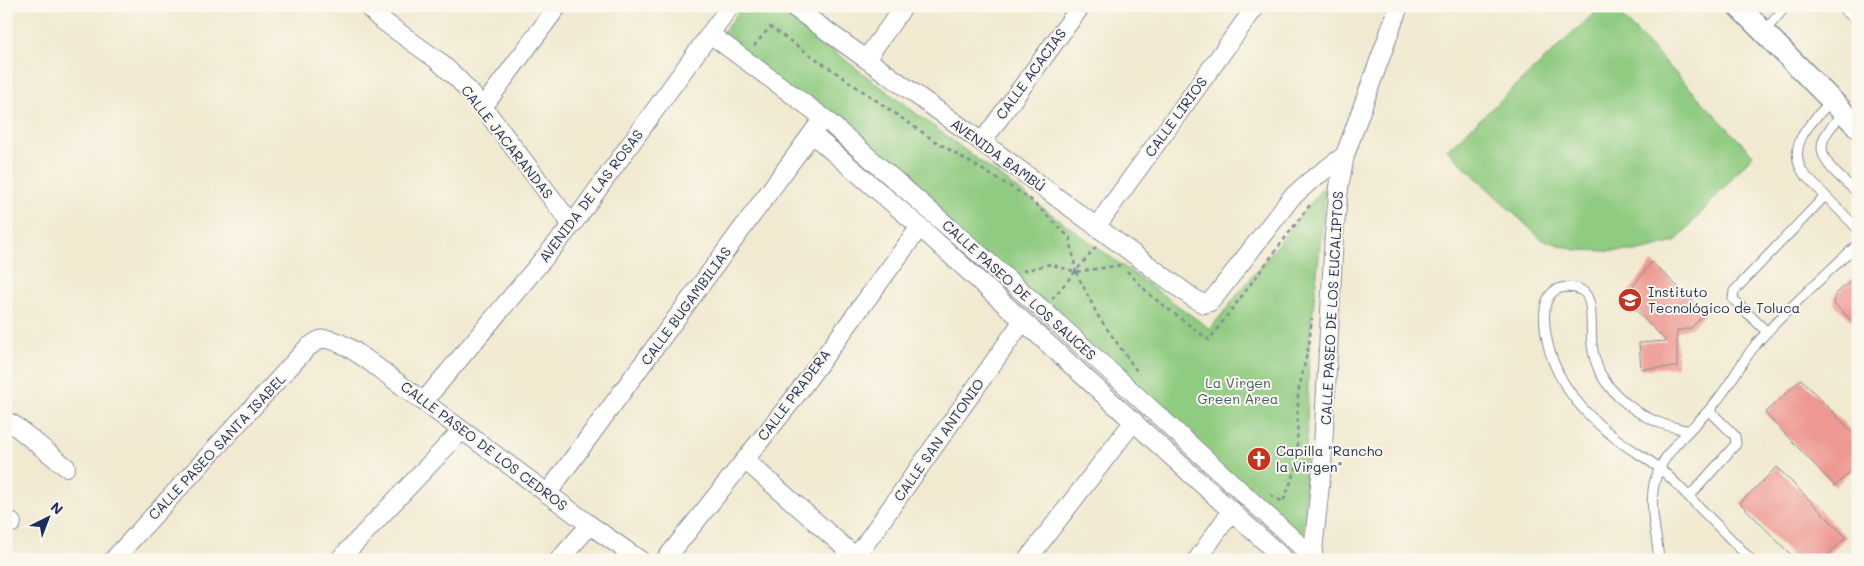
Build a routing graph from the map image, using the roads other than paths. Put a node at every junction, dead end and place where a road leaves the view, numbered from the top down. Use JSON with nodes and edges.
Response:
{"nodes":[{"id":1,"x":558,"y":6,"type":"edge"},
{"id":2,"x":730,"y":6,"type":"edge"},
{"id":3,"x":792,"y":6,"type":"edge"},
{"id":4,"x":904,"y":6,"type":"edge"},
{"id":5,"x":1080,"y":6,"type":"edge"},
{"id":6,"x":1256,"y":6,"type":"edge"},
{"id":7,"x":1400,"y":6,"type":"edge"},
{"id":8,"x":1738,"y":6,"type":"edge"},
{"id":9,"x":1786,"y":6,"type":"edge"},
{"id":10,"x":1840,"y":6,"type":"edge"},
{"id":11,"x":378,"y":10,"type":"edge"},
{"id":12,"x":1858,"y":22,"type":"edge"},
{"id":13,"x":1764,"y":32,"type":"junction"},
{"id":14,"x":710,"y":34,"type":"junction"},
{"id":15,"x":866,"y":59,"type":"junction"},
{"id":16,"x":483,"y":108,"type":"junction"},
{"id":17,"x":1844,"y":113,"type":"edge"},
{"id":18,"x":824,"y":118,"type":"junction"},
{"id":19,"x":812,"y":134,"type":"junction"},
{"id":20,"x":982,"y":142,"type":"junction"},
{"id":21,"x":1345,"y":155,"type":"junction"},
{"id":22,"x":1858,"y":192,"type":"edge"},
{"id":23,"x":1825,"y":196,"type":"junction"},
{"id":24,"x":572,"y":225,"type":"junction"},
{"id":25,"x":920,"y":227,"type":"junction"},
{"id":26,"x":1858,"y":229,"type":"edge"},
{"id":27,"x":1101,"y":231,"type":"junction"},
{"id":28,"x":1858,"y":244,"type":"edge"},
{"id":29,"x":1022,"y":322,"type":"junction"},
{"id":30,"x":1767,"y":332,"type":"junction"},
{"id":31,"x":324,"y":339,"type":"joint"},
{"id":32,"x":424,"y":401,"type":"junction"},
{"id":33,"x":1709,"y":410,"type":"junction"},
{"id":34,"x":6,"y":421,"type":"edge"},
{"id":35,"x":1134,"y":421,"type":"junction"},
{"id":36,"x":461,"y":431,"type":"junction"},
{"id":37,"x":1690,"y":431,"type":"junction"},
{"id":38,"x":746,"y":460,"type":"junction"},
{"id":39,"x":66,"y":467,"type":"dead end"},
{"id":40,"x":1660,"y":468,"type":"junction"},
{"id":41,"x":547,"y":494,"type":"junction"},
{"id":42,"x":1689,"y":497,"type":"junction"},
{"id":43,"x":1232,"y":510,"type":"junction"},
{"id":44,"x":590,"y":525,"type":"junction"},
{"id":45,"x":857,"y":558,"type":"edge"},
{"id":46,"x":1314,"y":559,"type":"edge"},
{"id":47,"x":113,"y":560,"type":"edge"},
{"id":48,"x":340,"y":560,"type":"edge"},
{"id":49,"x":559,"y":560,"type":"edge"},
{"id":50,"x":640,"y":560,"type":"edge"},
{"id":51,"x":665,"y":560,"type":"edge"},
{"id":52,"x":1026,"y":560,"type":"edge"},
{"id":53,"x":1197,"y":560,"type":"edge"},
{"id":54,"x":1285,"y":560,"type":"edge"},
{"id":55,"x":1659,"y":560,"type":"edge"},
{"id":56,"x":1752,"y":560,"type":"edge"}],
"edges":[{"from":1,"to":16,"type":"street"},
{"from":2,"to":14,"type":"street","name":"AVENIDA DE LAS ROSAS"},
{"from":3,"to":15,"type":"street","name":"AVENIDA BAMBÚ"},
{"from":4,"to":15,"type":"street"},
{"from":5,"to":20,"type":"street","name":"CALLE ACACIAS"},
{"from":6,"to":27,"type":"street","name":"CALLE LIRIOS"},
{"from":7,"to":21,"type":"street","name":"CALLE PASEO DE LOS EUCALIPTOS"},
{"from":8,"to":13,"type":"street"},
{"from":9,"to":13,"type":"lane"},
{"from":10,"to":12,"type":"lane"},
{"from":11,"to":16,"type":"street","name":"CALLE JACARANDAS"},
{"from":13,"to":17,"type":"street"},
{"from":14,"to":18,"type":"street","name":"CALLE PASEO DE LOS SAUCES"},
{"from":14,"to":24,"type":"street","name":"AVENIDA DE LAS ROSAS"},
{"from":15,"to":20,"type":"street","name":"AVENIDA BAMBÚ"},
{"from":16,"to":24,"type":"street","name":"CALLE JACARANDAS"},
{"from":17,"to":22,"type":"lane"},
{"from":17,"to":23,"type":"lane"},
{"from":18,"to":19,"type":"street","name":"CALLE BUGAMBILIAS"},
{"from":18,"to":46,"type":"street","name":"CALLE PASEO DE LOS SAUCES"},
{"from":19,"to":25,"type":"street","name":"CALLE PASEO DE LOS SAUCES"},
{"from":19,"to":41,"type":"street","name":"CALLE BUGAMBILIAS"},
{"from":20,"to":27,"type":"street","name":"AVENIDA BAMBÚ"},
{"from":21,"to":27,"type":"street","name":"AVENIDA BAMBÚ"},
{"from":21,"to":46,"type":"street","name":"CALLE PASEO DE LOS EUCALIPTOS"},
{"from":23,"to":26,"type":"lane"},
{"from":23,"to":30,"type":"lane"},
{"from":24,"to":32,"type":"street","name":"AVENIDA DE LAS ROSAS"},
{"from":25,"to":29,"type":"street","name":"CALLE PASEO DE LOS SAUCES"},
{"from":25,"to":38,"type":"street","name":"CALLE PRADERA"},
{"from":28,"to":30,"type":"lane"},
{"from":29,"to":35,"type":"street","name":"CALLE PASEO DE LOS SAUCES"},
{"from":29,"to":45,"type":"street","name":"CALLE SAN ANTONIO"},
{"from":30,"to":33,"type":"lane"},
{"from":31,"to":32,"type":"street","name":"CALLE PASEO DE LOS CEDROS"},
{"from":31,"to":47,"type":"street","name":"CALLE PASEO SANTA ISABEL"},
{"from":32,"to":36,"type":"street","name":"CALLE PASEO DE LOS CEDROS"},
{"from":33,"to":37,"type":"lane"},
{"from":33,"to":42,"type":"lane"},
{"from":34,"to":39,"type":"street"},
{"from":35,"to":43,"type":"street","name":"CALLE PASEO DE LOS SAUCES"},
{"from":35,"to":52,"type":"street"},
{"from":36,"to":41,"type":"street","name":"CALLE PASEO DE LOS CEDROS"},
{"from":36,"to":48,"type":"street"},
{"from":37,"to":40,"type":"lane"},
{"from":37,"to":40,"type":"lane"},
{"from":38,"to":45,"type":"street"},
{"from":38,"to":51,"type":"street","name":"CALLE PRADERA"},
{"from":40,"to":42,"type":"lane"},
{"from":40,"to":55,"type":"lane"},
{"from":41,"to":44,"type":"street","name":"CALLE PASEO DE LOS CEDROS"},
{"from":42,"to":56,"type":"lane"},
{"from":43,"to":53,"type":"street"},
{"from":43,"to":54,"type":"street","name":"CALLE PASEO DE LOS SAUCES"},
{"from":44,"to":49,"type":"street"},
{"from":44,"to":50,"type":"street","name":"CALLE PASEO DE LOS CEDROS"}]}
